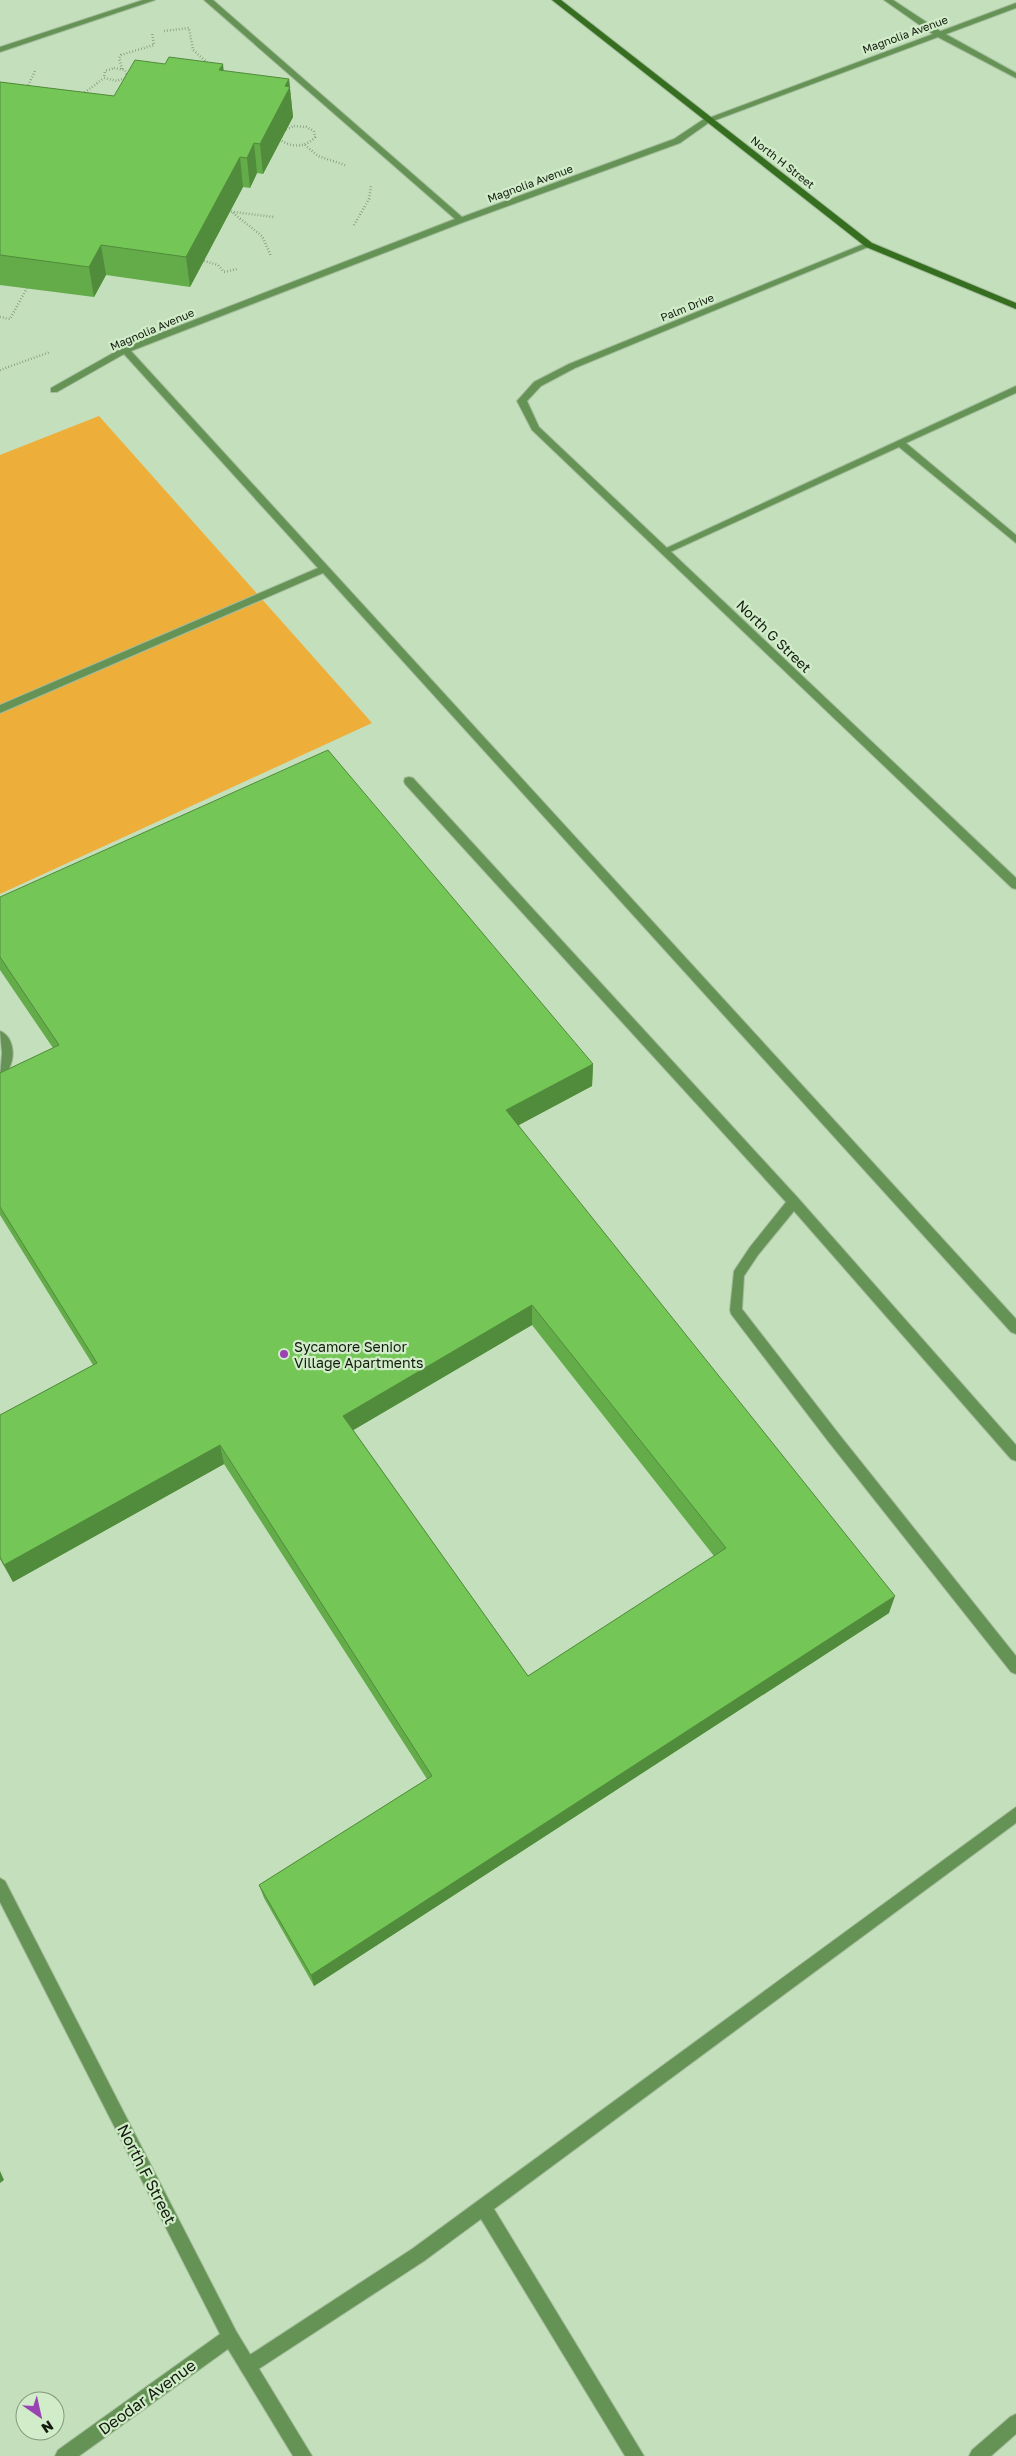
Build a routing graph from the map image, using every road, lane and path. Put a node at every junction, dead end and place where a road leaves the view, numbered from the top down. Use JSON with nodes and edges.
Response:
{"nodes":[{"id":1,"x":151,"y":0,"type":"edge"},
{"id":2,"x":208,"y":0,"type":"edge"},
{"id":3,"x":556,"y":0,"type":"edge"},
{"id":4,"x":888,"y":0,"type":"edge"},
{"id":5,"x":1016,"y":5,"type":"edge"},
{"id":6,"x":937,"y":34,"type":"junction"},
{"id":7,"x":0,"y":50,"type":"edge"},
{"id":8,"x":39,"y":64,"type":"dead end"},
{"id":9,"x":214,"y":66,"type":"edge"},
{"id":10,"x":122,"y":69,"type":"junction"},
{"id":11,"x":1016,"y":76,"type":"edge"},
{"id":12,"x":104,"y":78,"type":"junction"},
{"id":13,"x":34,"y":92,"type":"edge"},
{"id":14,"x":79,"y":98,"type":"edge"},
{"id":15,"x":710,"y":118,"type":"junction"},
{"id":16,"x":305,"y":145,"type":"junction"},
{"id":17,"x":349,"y":166,"type":"dead end"},
{"id":18,"x":368,"y":181,"type":"dead end"},
{"id":19,"x":222,"y":211,"type":"edge"},
{"id":20,"x":232,"y":212,"type":"junction"},
{"id":21,"x":274,"y":217,"type":"dead end"},
{"id":22,"x":461,"y":220,"type":"junction"},
{"id":23,"x":350,"y":229,"type":"dead end"},
{"id":24,"x":869,"y":245,"type":"junction"},
{"id":25,"x":271,"y":256,"type":"dead end"},
{"id":26,"x":204,"y":261,"type":"edge"},
{"id":27,"x":242,"y":268,"type":"dead end"},
{"id":28,"x":27,"y":288,"type":"edge"},
{"id":29,"x":1016,"y":306,"type":"edge"},
{"id":30,"x":0,"y":317,"type":"edge"},
{"id":31,"x":55,"y":350,"type":"dead end"},
{"id":32,"x":125,"y":350,"type":"junction"},
{"id":33,"x":0,"y":370,"type":"edge"},
{"id":34,"x":1016,"y":389,"type":"edge"},
{"id":35,"x":54,"y":390,"type":"dead end"},
{"id":36,"x":522,"y":401,"type":"joint"},
{"id":37,"x":901,"y":444,"type":"junction"},
{"id":38,"x":1016,"y":540,"type":"edge"},
{"id":39,"x":665,"y":551,"type":"junction"},
{"id":40,"x":324,"y":569,"type":"junction"},
{"id":41,"x":0,"y":709,"type":"edge"},
{"id":42,"x":409,"y":781,"type":"dead end"},
{"id":43,"x":1016,"y":885,"type":"edge"},
{"id":44,"x":0,"y":1036,"type":"edge"},
{"id":45,"x":0,"y":1070,"type":"edge"},
{"id":46,"x":794,"y":1202,"type":"junction"},
{"id":47,"x":1016,"y":1328,"type":"edge"},
{"id":48,"x":1016,"y":1455,"type":"edge"},
{"id":49,"x":1016,"y":1667,"type":"edge"},
{"id":50,"x":1016,"y":1814,"type":"edge"},
{"id":51,"x":0,"y":1886,"type":"edge"},
{"id":52,"x":483,"y":2207,"type":"junction"},
{"id":53,"x":230,"y":2337,"type":"junction"},
{"id":54,"x":248,"y":2366,"type":"junction"},
{"id":55,"x":1016,"y":2423,"type":"edge"},
{"id":56,"x":64,"y":2456,"type":"edge"},
{"id":57,"x":303,"y":2456,"type":"edge"},
{"id":58,"x":635,"y":2456,"type":"edge"},
{"id":59,"x":978,"y":2456,"type":"edge"}],
"edges":[{"from":1,"to":7,"type":"street"},
{"from":2,"to":22,"type":"street"},
{"from":3,"to":15,"type":"street","name":"North H Street"},
{"from":4,"to":6,"type":"street"},
{"from":5,"to":6,"type":"street","name":"Magnolia Avenue"},
{"from":6,"to":11,"type":"street"},
{"from":6,"to":15,"type":"street","name":"Magnolia Avenue"},
{"from":8,"to":13,"type":"path"},
{"from":9,"to":10,"type":"path"},
{"from":10,"to":12,"type":"path"},
{"from":10,"to":12,"type":"path"},
{"from":12,"to":14,"type":"path"},
{"from":15,"to":22,"type":"street","name":"Magnolia Avenue"},
{"from":15,"to":24,"type":"street","name":"North H Street"},
{"from":16,"to":16,"type":"path"},
{"from":16,"to":17,"type":"path"},
{"from":18,"to":23,"type":"path"},
{"from":19,"to":20,"type":"path"},
{"from":20,"to":21,"type":"path"},
{"from":20,"to":25,"type":"path"},
{"from":22,"to":32,"type":"street","name":"Magnolia Avenue"},
{"from":24,"to":29,"type":"street","name":"North H Street"},
{"from":24,"to":36,"type":"street","name":"Palm Drive"},
{"from":26,"to":27,"type":"path"},
{"from":28,"to":30,"type":"path"},
{"from":31,"to":33,"type":"path"},
{"from":32,"to":35,"type":"street","name":"Magnolia Avenue"},
{"from":32,"to":40,"type":"street"},
{"from":34,"to":37,"type":"street"},
{"from":36,"to":39,"type":"street","name":"North G Street"},
{"from":37,"to":38,"type":"street"},
{"from":37,"to":39,"type":"street"},
{"from":39,"to":43,"type":"street","name":"North G Street"},
{"from":40,"to":41,"type":"street"},
{"from":40,"to":47,"type":"street"},
{"from":42,"to":46,"type":"street"},
{"from":44,"to":45,"type":"street"},
{"from":46,"to":48,"type":"street"},
{"from":46,"to":49,"type":"street"},
{"from":50,"to":52,"type":"street"},
{"from":51,"to":53,"type":"street","name":"North F Street"},
{"from":52,"to":54,"type":"street"},
{"from":52,"to":58,"type":"street"},
{"from":53,"to":54,"type":"street","name":"North F Street"},
{"from":53,"to":56,"type":"street","name":"Deodar Avenue"},
{"from":54,"to":57,"type":"street","name":"North F Street"},
{"from":55,"to":59,"type":"street"}]}
